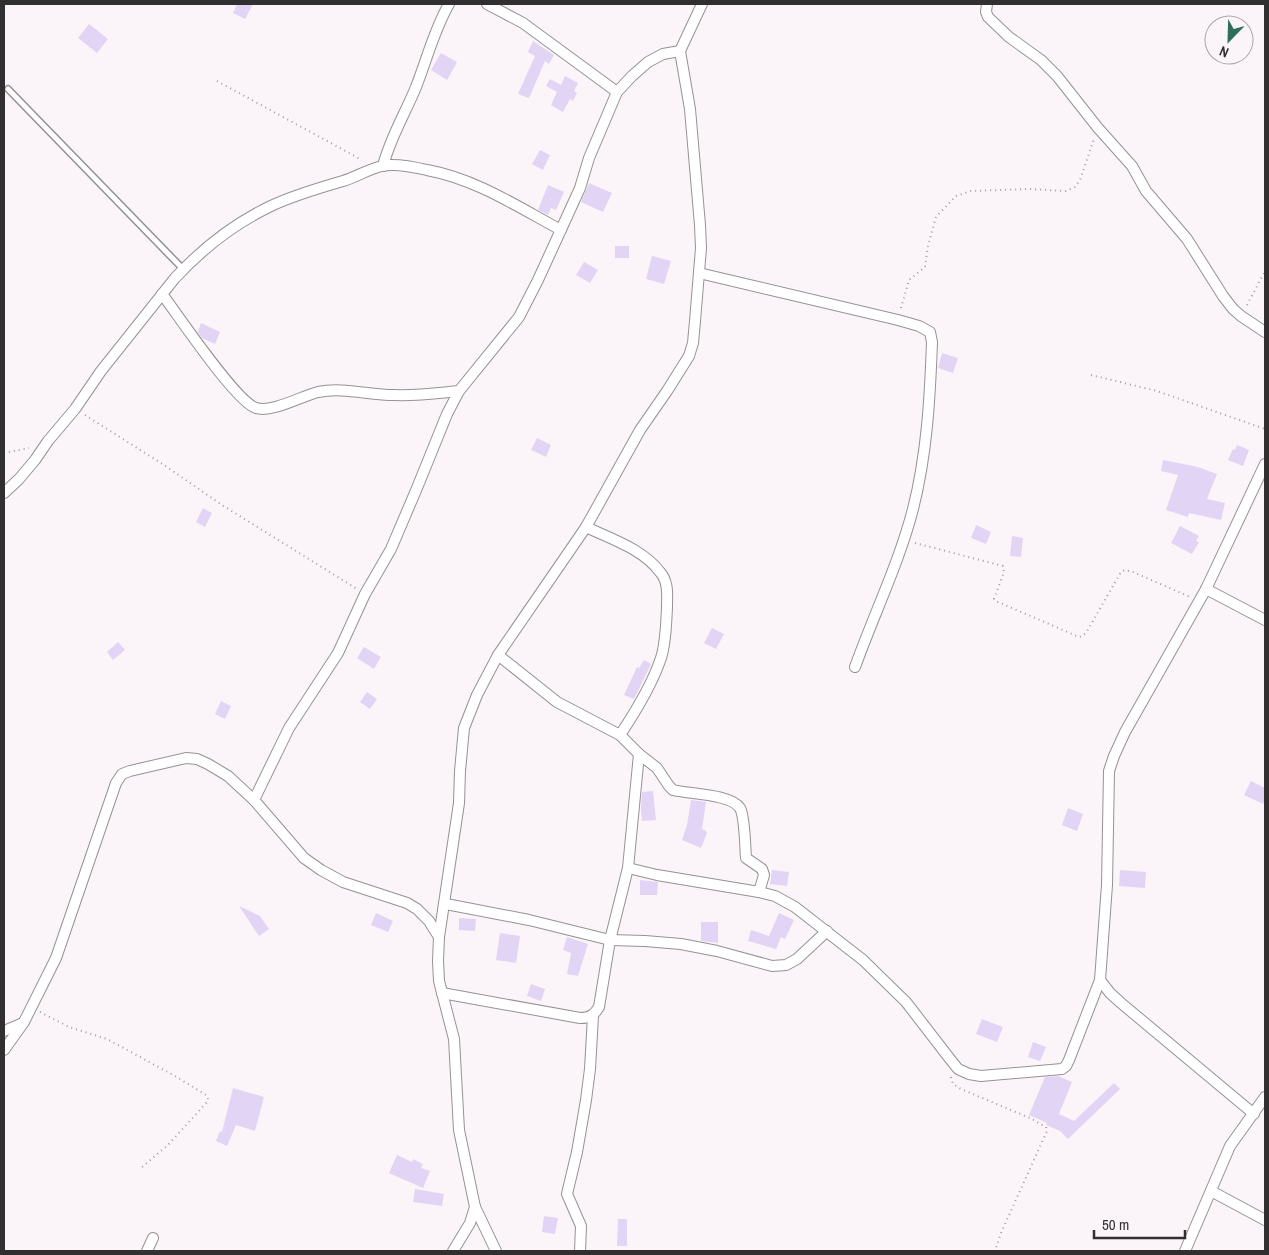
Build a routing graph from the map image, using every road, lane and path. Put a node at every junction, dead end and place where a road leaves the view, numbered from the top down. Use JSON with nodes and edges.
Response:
{"nodes":[{"id":1,"x":449,"y":4,"type":"edge"},
{"id":2,"x":487,"y":4,"type":"edge"},
{"id":3,"x":702,"y":4,"type":"edge"},
{"id":4,"x":987,"y":4,"type":"edge"},
{"id":5,"x":680,"y":51,"type":"junction"},
{"id":6,"x":217,"y":81,"type":"dead end"},
{"id":7,"x":8,"y":89,"type":"dead end"},
{"id":8,"x":616,"y":92,"type":"junction"},
{"id":9,"x":1098,"y":128,"type":"junction"},
{"id":10,"x":380,"y":167,"type":"junction"},
{"id":11,"x":562,"y":230,"type":"junction"},
{"id":12,"x":183,"y":269,"type":"junction"},
{"id":13,"x":1265,"y":271,"type":"edge"},
{"id":14,"x":699,"y":272,"type":"junction"},
{"id":15,"x":162,"y":294,"type":"junction"},
{"id":16,"x":1240,"y":316,"type":"junction"},
{"id":17,"x":898,"y":320,"type":"junction"},
{"id":18,"x":1265,"y":332,"type":"edge"},
{"id":19,"x":1091,"y":375,"type":"dead end"},
{"id":20,"x":459,"y":391,"type":"junction"},
{"id":21,"x":75,"y":409,"type":"junction"},
{"id":22,"x":1265,"y":429,"type":"edge"},
{"id":23,"x":44,"y":447,"type":"junction"},
{"id":24,"x":4,"y":453,"type":"edge"},
{"id":25,"x":1265,"y":464,"type":"edge"},
{"id":26,"x":4,"y":493,"type":"edge"},
{"id":27,"x":586,"y":527,"type":"junction"},
{"id":28,"x":903,"y":540,"type":"junction"},
{"id":29,"x":1206,"y":589,"type":"junction"},
{"id":30,"x":365,"y":594,"type":"junction"},
{"id":31,"x":1199,"y":601,"type":"junction"},
{"id":32,"x":1265,"y":620,"type":"edge"},
{"id":33,"x":498,"y":655,"type":"junction"},
{"id":34,"x":855,"y":667,"type":"dead end"},
{"id":35,"x":620,"y":735,"type":"junction"},
{"id":36,"x":639,"y":754,"type":"junction"},
{"id":37,"x":254,"y":800,"type":"junction"},
{"id":38,"x":628,"y":868,"type":"junction"},
{"id":39,"x":759,"y":892,"type":"junction"},
{"id":40,"x":446,"y":904,"type":"junction"},
{"id":41,"x":827,"y":931,"type":"junction"},
{"id":42,"x":439,"y":937,"type":"junction"},
{"id":43,"x":610,"y":940,"type":"junction"},
{"id":44,"x":1100,"y":980,"type":"junction"},
{"id":45,"x":442,"y":992,"type":"junction"},
{"id":46,"x":31,"y":1007,"type":"junction"},
{"id":47,"x":593,"y":1016,"type":"junction"},
{"id":48,"x":24,"y":1022,"type":"junction"},
{"id":49,"x":4,"y":1031,"type":"edge"},
{"id":50,"x":4,"y":1050,"type":"edge"},
{"id":51,"x":950,"y":1059,"type":"junction"},
{"id":52,"x":1265,"y":1097,"type":"edge"},
{"id":53,"x":1254,"y":1114,"type":"junction"},
{"id":54,"x":142,"y":1167,"type":"dead end"},
{"id":55,"x":1211,"y":1191,"type":"junction"},
{"id":56,"x":475,"y":1207,"type":"junction"},
{"id":57,"x":1265,"y":1220,"type":"edge"},
{"id":58,"x":153,"y":1238,"type":"dead end"},
{"id":59,"x":147,"y":1251,"type":"edge"},
{"id":60,"x":453,"y":1251,"type":"edge"},
{"id":61,"x":496,"y":1251,"type":"edge"},
{"id":62,"x":580,"y":1251,"type":"edge"},
{"id":63,"x":995,"y":1251,"type":"edge"},
{"id":64,"x":1185,"y":1251,"type":"edge"}],
"edges":[{"from":1,"to":10,"type":"street"},
{"from":2,"to":8,"type":"street"},
{"from":3,"to":5,"type":"street"},
{"from":4,"to":9,"type":"street"},
{"from":5,"to":8,"type":"street"},
{"from":5,"to":14,"type":"street"},
{"from":6,"to":10,"type":"path"},
{"from":7,"to":12,"type":"lane"},
{"from":8,"to":11,"type":"street"},
{"from":9,"to":16,"type":"street"},
{"from":9,"to":17,"type":"path"},
{"from":10,"to":11,"type":"street"},
{"from":10,"to":12,"type":"street"},
{"from":11,"to":20,"type":"street"},
{"from":12,"to":15,"type":"street"},
{"from":13,"to":16,"type":"path"},
{"from":14,"to":17,"type":"street"},
{"from":14,"to":27,"type":"street"},
{"from":15,"to":20,"type":"street"},
{"from":15,"to":21,"type":"street"},
{"from":16,"to":18,"type":"street"},
{"from":17,"to":28,"type":"street"},
{"from":19,"to":22,"type":"path"},
{"from":20,"to":30,"type":"street"},
{"from":21,"to":23,"type":"street"},
{"from":21,"to":30,"type":"path"},
{"from":23,"to":24,"type":"path"},
{"from":23,"to":26,"type":"street"},
{"from":25,"to":29,"type":"street"},
{"from":27,"to":33,"type":"street"},
{"from":27,"to":35,"type":"street"},
{"from":28,"to":31,"type":"path"},
{"from":28,"to":34,"type":"street"},
{"from":29,"to":31,"type":"street"},
{"from":29,"to":32,"type":"street"},
{"from":30,"to":37,"type":"street"},
{"from":31,"to":44,"type":"street"},
{"from":33,"to":35,"type":"street"},
{"from":33,"to":40,"type":"street"},
{"from":35,"to":36,"type":"street"},
{"from":36,"to":38,"type":"street"},
{"from":36,"to":39,"type":"street"},
{"from":37,"to":42,"type":"street"},
{"from":37,"to":46,"type":"street"},
{"from":38,"to":39,"type":"street"},
{"from":38,"to":43,"type":"street"},
{"from":39,"to":41,"type":"street"},
{"from":40,"to":42,"type":"street"},
{"from":40,"to":43,"type":"street"},
{"from":41,"to":43,"type":"street"},
{"from":41,"to":51,"type":"street"},
{"from":42,"to":45,"type":"street"},
{"from":43,"to":47,"type":"street"},
{"from":44,"to":51,"type":"street"},
{"from":44,"to":53,"type":"street"},
{"from":45,"to":47,"type":"street"},
{"from":45,"to":56,"type":"street"},
{"from":46,"to":48,"type":"street"},
{"from":46,"to":54,"type":"path"},
{"from":47,"to":62,"type":"street"},
{"from":48,"to":49,"type":"street"},
{"from":48,"to":50,"type":"street"},
{"from":51,"to":63,"type":"path"},
{"from":52,"to":53,"type":"street"},
{"from":53,"to":55,"type":"street"},
{"from":55,"to":57,"type":"street"},
{"from":55,"to":64,"type":"street"},
{"from":56,"to":60,"type":"street"},
{"from":56,"to":61,"type":"street"},
{"from":58,"to":59,"type":"street"}]}
